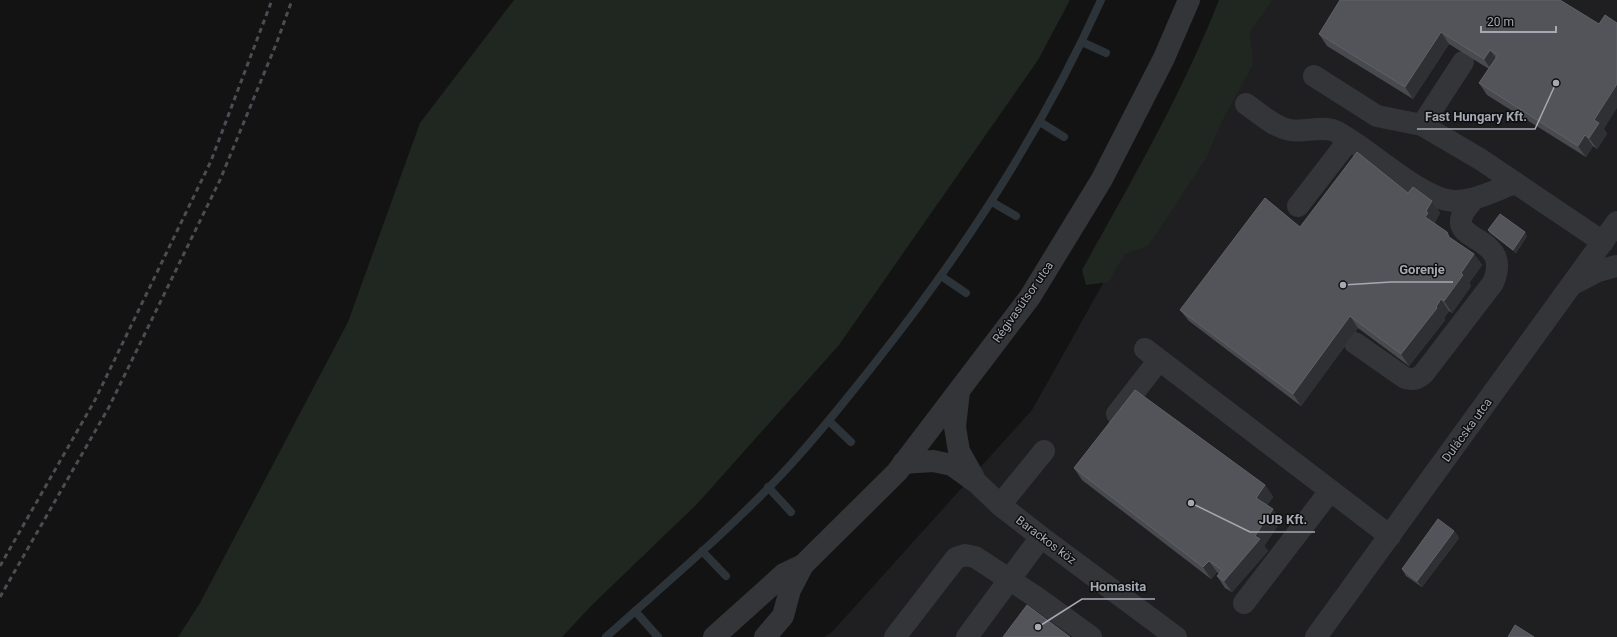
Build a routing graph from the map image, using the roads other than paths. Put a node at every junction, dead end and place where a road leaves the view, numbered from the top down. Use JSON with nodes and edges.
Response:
{"nodes":[{"id":1,"x":1189,"y":0,"type":"edge"},
{"id":2,"x":1463,"y":62,"type":"edge"},
{"id":3,"x":1314,"y":76,"type":"dead end"},
{"id":4,"x":1246,"y":104,"type":"dead end"},
{"id":5,"x":1422,"y":125,"type":"junction"},
{"id":6,"x":1349,"y":140,"type":"junction"},
{"id":7,"x":1515,"y":182,"type":"junction"},
{"id":8,"x":1474,"y":199,"type":"junction"},
{"id":9,"x":1298,"y":206,"type":"dead end"},
{"id":10,"x":1617,"y":222,"type":"edge"},
{"id":11,"x":1603,"y":242,"type":"junction"},
{"id":12,"x":1617,"y":266,"type":"edge"},
{"id":13,"x":1572,"y":285,"type":"junction"},
{"id":14,"x":1355,"y":343,"type":"dead end"},
{"id":15,"x":959,"y":389,"type":"junction"},
{"id":16,"x":1104,"y":431,"type":"edge"},
{"id":17,"x":1044,"y":451,"type":"dead end"},
{"id":18,"x":903,"y":463,"type":"junction"},
{"id":19,"x":977,"y":484,"type":"junction"},
{"id":20,"x":1330,"y":491,"type":"junction"},
{"id":21,"x":1000,"y":505,"type":"junction"},
{"id":22,"x":1390,"y":536,"type":"junction"},
{"id":23,"x":1042,"y":537,"type":"junction"},
{"id":24,"x":803,"y":565,"type":"junction"},
{"id":25,"x":1010,"y":581,"type":"junction"},
{"id":26,"x":1244,"y":603,"type":"dead end"},
{"id":27,"x":784,"y":627,"type":"edge"},
{"id":28,"x":1315,"y":636,"type":"edge"},
{"id":29,"x":714,"y":637,"type":"edge"},
{"id":30,"x":765,"y":637,"type":"edge"},
{"id":31,"x":895,"y":637,"type":"edge"},
{"id":32,"x":967,"y":637,"type":"edge"},
{"id":33,"x":1091,"y":637,"type":"edge"},
{"id":34,"x":1176,"y":637,"type":"edge"}],
"edges":[{"from":1,"to":15,"type":"street","name":"Régivasútsor utca"},
{"from":2,"to":5,"type":"street"},
{"from":3,"to":5,"type":"street"},
{"from":4,"to":6,"type":"street"},
{"from":5,"to":7,"type":"street"},
{"from":6,"to":8,"type":"street"},
{"from":6,"to":9,"type":"street"},
{"from":7,"to":8,"type":"street"},
{"from":7,"to":11,"type":"street"},
{"from":8,"to":14,"type":"street"},
{"from":10,"to":11,"type":"street","name":"Dulácska utca"},
{"from":11,"to":13,"type":"street","name":"Dulácska utca"},
{"from":12,"to":13,"type":"street"},
{"from":13,"to":22,"type":"street","name":"Dulácska utca"},
{"from":15,"to":18,"type":"street","name":"Régivasútsor utca"},
{"from":15,"to":19,"type":"street","name":"Barackos köz"},
{"from":16,"to":20,"type":"street"},
{"from":17,"to":21,"type":"street"},
{"from":18,"to":19,"type":"street","name":"Barackos köz"},
{"from":18,"to":24,"type":"street","name":"Régivasútsor utca"},
{"from":19,"to":21,"type":"street","name":"Barackos köz"},
{"from":20,"to":22,"type":"street"},
{"from":20,"to":26,"type":"street"},
{"from":21,"to":23,"type":"street","name":"Barackos köz"},
{"from":22,"to":28,"type":"street","name":"Dulácska utca"},
{"from":23,"to":25,"type":"street"},
{"from":23,"to":34,"type":"street","name":"Barackos köz"},
{"from":24,"to":27,"type":"street","name":"Régivasútsor utca"},
{"from":24,"to":29,"type":"street","name":"Régivasútsor utca"},
{"from":25,"to":31,"type":"street"},
{"from":25,"to":32,"type":"street"},
{"from":25,"to":33,"type":"street"},
{"from":27,"to":30,"type":"street","name":"Régivasútsor utca"}]}
